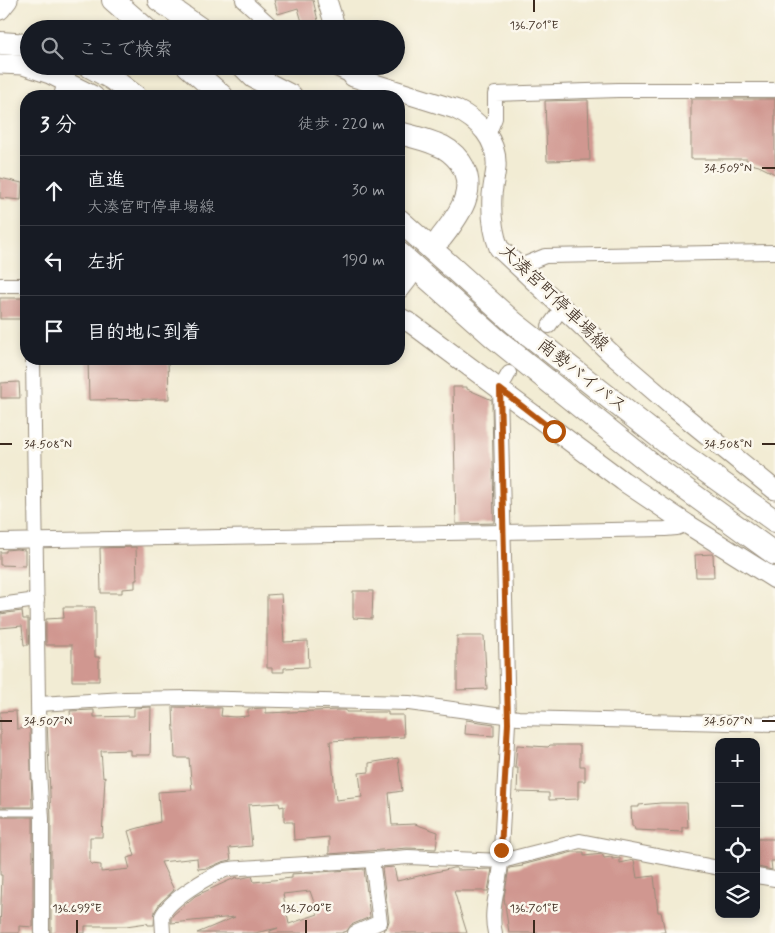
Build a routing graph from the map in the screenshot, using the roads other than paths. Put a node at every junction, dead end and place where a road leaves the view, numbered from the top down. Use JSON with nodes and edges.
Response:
{"nodes":[{"id":1,"x":8,"y":0,"type":"edge"},
{"id":2,"x":153,"y":0,"type":"edge"},
{"id":3,"x":159,"y":0,"type":"edge"},
{"id":4,"x":243,"y":0,"type":"edge"},
{"id":5,"x":327,"y":0,"type":"edge"},
{"id":6,"x":115,"y":1,"type":"edge"},
{"id":7,"x":0,"y":10,"type":"edge"},
{"id":8,"x":131,"y":20,"type":"edge"},
{"id":9,"x":136,"y":20,"type":"edge"},
{"id":10,"x":175,"y":20,"type":"edge"},
{"id":11,"x":188,"y":20,"type":"edge"},
{"id":12,"x":265,"y":20,"type":"edge"},
{"id":13,"x":333,"y":20,"type":"edge"},
{"id":14,"x":0,"y":43,"type":"edge"},
{"id":15,"x":20,"y":44,"type":"edge"},
{"id":16,"x":0,"y":64,"type":"edge"},
{"id":17,"x":20,"y":66,"type":"edge"},
{"id":18,"x":51,"y":75,"type":"edge"},
{"id":19,"x":106,"y":75,"type":"edge"},
{"id":20,"x":181,"y":75,"type":"edge"},
{"id":21,"x":198,"y":75,"type":"edge"},
{"id":22,"x":237,"y":75,"type":"edge"},
{"id":23,"x":253,"y":75,"type":"edge"},
{"id":24,"x":359,"y":75,"type":"edge"},
{"id":25,"x":63,"y":89,"type":"edge"},
{"id":26,"x":127,"y":90,"type":"edge"},
{"id":27,"x":198,"y":90,"type":"edge"},
{"id":28,"x":215,"y":90,"type":"edge"},
{"id":29,"x":253,"y":90,"type":"edge"},
{"id":30,"x":280,"y":90,"type":"edge"},
{"id":31,"x":401,"y":90,"type":"edge"},
{"id":32,"x":775,"y":90,"type":"edge"},
{"id":33,"x":405,"y":91,"type":"edge"},
{"id":34,"x":405,"y":135,"type":"edge"},
{"id":35,"x":488,"y":135,"type":"junction"},
{"id":36,"x":405,"y":225,"type":"edge"},
{"id":37,"x":441,"y":238,"type":"dead end"},
{"id":38,"x":775,"y":252,"type":"edge"},
{"id":39,"x":405,"y":258,"type":"edge"},
{"id":40,"x":518,"y":267,"type":"junction"},
{"id":41,"x":0,"y":285,"type":"edge"},
{"id":42,"x":20,"y":285,"type":"edge"},
{"id":43,"x":562,"y":308,"type":"junction"},
{"id":44,"x":405,"y":320,"type":"edge"},
{"id":45,"x":549,"y":326,"type":"dead end"},
{"id":46,"x":33,"y":365,"type":"edge"},
{"id":47,"x":504,"y":381,"type":"junction"},
{"id":48,"x":775,"y":490,"type":"edge"},
{"id":49,"x":775,"y":520,"type":"edge"},
{"id":50,"x":687,"y":524,"type":"junction"},
{"id":51,"x":504,"y":533,"type":"junction"},
{"id":52,"x":0,"y":541,"type":"edge"},
{"id":53,"x":36,"y":541,"type":"junction"},
{"id":54,"x":775,"y":554,"type":"edge"},
{"id":55,"x":775,"y":579,"type":"edge"},
{"id":56,"x":37,"y":600,"type":"junction"},
{"id":57,"x":0,"y":605,"type":"edge"},
{"id":58,"x":39,"y":704,"type":"junction"},
{"id":59,"x":506,"y":716,"type":"junction"},
{"id":60,"x":775,"y":724,"type":"edge"},
{"id":61,"x":0,"y":812,"type":"edge"},
{"id":62,"x":41,"y":812,"type":"junction"},
{"id":63,"x":372,"y":860,"type":"junction"},
{"id":64,"x":502,"y":861,"type":"junction"},
{"id":65,"x":715,"y":867,"type":"edge"},
{"id":66,"x":760,"y":877,"type":"edge"},
{"id":67,"x":775,"y":879,"type":"edge"},
{"id":68,"x":42,"y":933,"type":"edge"},
{"id":69,"x":162,"y":933,"type":"edge"},
{"id":70,"x":355,"y":933,"type":"edge"},
{"id":71,"x":495,"y":933,"type":"edge"}],
"edges":[{"from":1,"to":7,"type":"main road"},
{"from":2,"to":10,"type":"highway"},
{"from":3,"to":11,"type":"highway"},
{"from":4,"to":12,"type":"street"},
{"from":5,"to":13,"type":"main road"},
{"from":6,"to":8,"type":"highway"},
{"from":6,"to":9,"type":"highway"},
{"from":14,"to":15,"type":"highway"},
{"from":16,"to":17,"type":"main road"},
{"from":18,"to":25,"type":"main road"},
{"from":19,"to":26,"type":"highway"},
{"from":20,"to":27,"type":"highway"},
{"from":21,"to":28,"type":"highway"},
{"from":22,"to":29,"type":"highway"},
{"from":23,"to":30,"type":"highway"},
{"from":24,"to":31,"type":"main road","name":"大湊宮町停車場線"},
{"from":32,"to":35,"type":"street"},
{"from":33,"to":35,"type":"main road","name":"大湊宮町停車場線"},
{"from":34,"to":37,"type":"highway"},
{"from":35,"to":40,"type":"main road","name":"大湊宮町停車場線"},
{"from":36,"to":49,"type":"highway","name":"南勢バイパス"},
{"from":38,"to":40,"type":"street"},
{"from":39,"to":54,"type":"highway","name":"南勢バイパス"},
{"from":40,"to":43,"type":"main road","name":"大湊宮町停車場線"},
{"from":41,"to":42,"type":"street"},
{"from":43,"to":45,"type":"street"},
{"from":43,"to":48,"type":"main road","name":"大湊宮町停車場線"},
{"from":44,"to":47,"type":"main road"},
{"from":46,"to":53,"type":"street"},
{"from":47,"to":50,"type":"main road"},
{"from":47,"to":51,"type":"street"},
{"from":50,"to":51,"type":"street"},
{"from":50,"to":55,"type":"main road"},
{"from":51,"to":53,"type":"street"},
{"from":51,"to":59,"type":"street"},
{"from":52,"to":53,"type":"street"},
{"from":53,"to":56,"type":"street"},
{"from":56,"to":57,"type":"street"},
{"from":56,"to":58,"type":"street"},
{"from":58,"to":59,"type":"street"},
{"from":58,"to":62,"type":"street"},
{"from":59,"to":60,"type":"street"},
{"from":59,"to":64,"type":"street"},
{"from":61,"to":62,"type":"lane"},
{"from":62,"to":68,"type":"street"},
{"from":63,"to":64,"type":"street"},
{"from":63,"to":69,"type":"street"},
{"from":63,"to":70,"type":"street"},
{"from":64,"to":65,"type":"street"},
{"from":64,"to":71,"type":"street"},
{"from":66,"to":67,"type":"street"}]}
